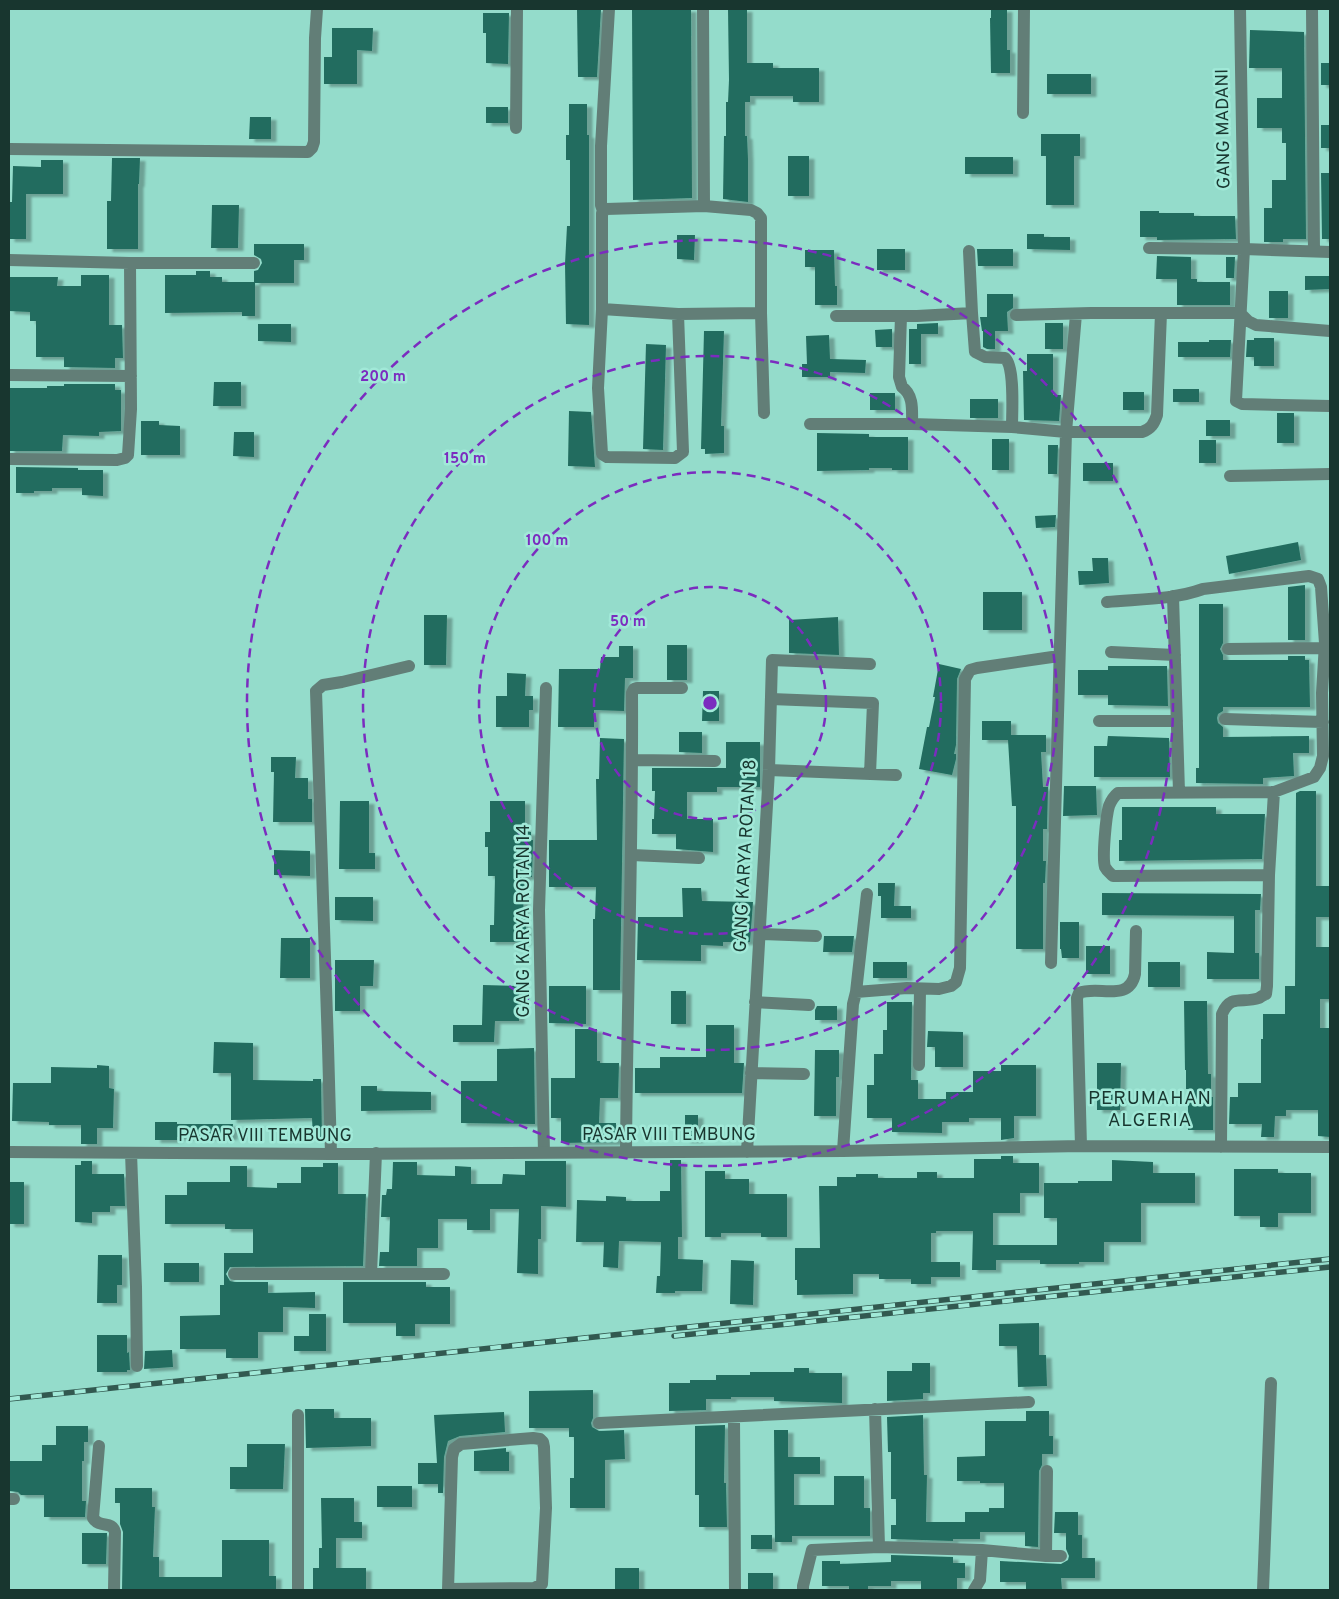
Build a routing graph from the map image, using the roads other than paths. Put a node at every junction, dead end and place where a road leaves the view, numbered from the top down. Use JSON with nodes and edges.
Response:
{"nodes":[{"id":1,"x":317,"y":9,"type":"edge"},
{"id":2,"x":517,"y":9,"type":"edge"},
{"id":3,"x":609,"y":9,"type":"edge"},
{"id":4,"x":703,"y":9,"type":"edge"},
{"id":5,"x":1024,"y":9,"type":"edge"},
{"id":6,"x":1240,"y":9,"type":"edge"},
{"id":7,"x":1312,"y":9,"type":"edge"},
{"id":8,"x":1024,"y":113,"type":"dead end"},
{"id":9,"x":516,"y":128,"type":"dead end"},
{"id":10,"x":9,"y":149,"type":"edge"},
{"id":11,"x":704,"y":206,"type":"junction"},
{"id":12,"x":603,"y":211,"type":"junction"},
{"id":13,"x":1149,"y":248,"type":"dead end"},
{"id":14,"x":1244,"y":249,"type":"junction"},
{"id":15,"x":969,"y":251,"type":"dead end"},
{"id":16,"x":1314,"y":251,"type":"junction"},
{"id":17,"x":1330,"y":252,"type":"edge"},
{"id":18,"x":9,"y":260,"type":"edge"},
{"id":19,"x":130,"y":263,"type":"junction"},
{"id":20,"x":254,"y":263,"type":"dead end"},
{"id":21,"x":602,"y":309,"type":"junction"},
{"id":22,"x":761,"y":313,"type":"junction"},
{"id":23,"x":972,"y":313,"type":"junction"},
{"id":24,"x":1161,"y":313,"type":"junction"},
{"id":25,"x":1240,"y":313,"type":"junction"},
{"id":26,"x":678,"y":314,"type":"junction"},
{"id":27,"x":1076,"y":314,"type":"junction"},
{"id":28,"x":1016,"y":315,"type":"dead end"},
{"id":29,"x":836,"y":316,"type":"dead end"},
{"id":30,"x":901,"y":316,"type":"junction"},
{"id":31,"x":1330,"y":331,"type":"edge"},
{"id":32,"x":9,"y":375,"type":"edge"},
{"id":33,"x":131,"y":376,"type":"junction"},
{"id":34,"x":1330,"y":406,"type":"edge"},
{"id":35,"x":764,"y":413,"type":"dead end"},
{"id":36,"x":810,"y":424,"type":"dead end"},
{"id":37,"x":912,"y":424,"type":"junction"},
{"id":38,"x":1012,"y":427,"type":"junction"},
{"id":39,"x":1066,"y":432,"type":"junction"},
{"id":40,"x":9,"y":459,"type":"edge"},
{"id":41,"x":1330,"y":474,"type":"edge"},
{"id":42,"x":1230,"y":476,"type":"dead end"},
{"id":43,"x":1173,"y":596,"type":"junction"},
{"id":44,"x":1106,"y":602,"type":"dead end"},
{"id":45,"x":1324,"y":648,"type":"junction"},
{"id":46,"x":1228,"y":649,"type":"dead end"},
{"id":47,"x":1111,"y":652,"type":"dead end"},
{"id":48,"x":1175,"y":655,"type":"junction"},
{"id":49,"x":1059,"y":656,"type":"junction"},
{"id":50,"x":870,"y":664,"type":"dead end"},
{"id":51,"x":410,"y":666,"type":"dead end"},
{"id":52,"x":546,"y":688,"type":"dead end"},
{"id":53,"x":682,"y":688,"type":"dead end"},
{"id":54,"x":771,"y":698,"type":"junction"},
{"id":55,"x":1224,"y":718,"type":"dead end"},
{"id":56,"x":1099,"y":720,"type":"dead end"},
{"id":57,"x":1177,"y":720,"type":"junction"},
{"id":58,"x":1322,"y":722,"type":"junction"},
{"id":59,"x":633,"y":760,"type":"junction"},
{"id":60,"x":715,"y":761,"type":"dead end"},
{"id":61,"x":770,"y":770,"type":"junction"},
{"id":62,"x":870,"y":774,"type":"junction"},
{"id":63,"x":896,"y":775,"type":"dead end"},
{"id":64,"x":1178,"y":792,"type":"junction"},
{"id":65,"x":1274,"y":792,"type":"junction"},
{"id":66,"x":632,"y":855,"type":"junction"},
{"id":67,"x":699,"y":858,"type":"dead end"},
{"id":68,"x":1268,"y":875,"type":"junction"},
{"id":69,"x":867,"y":894,"type":"dead end"},
{"id":70,"x":1136,"y":931,"type":"dead end"},
{"id":71,"x":760,"y":934,"type":"junction"},
{"id":72,"x":816,"y":936,"type":"dead end"},
{"id":73,"x":1051,"y":963,"type":"dead end"},
{"id":74,"x":920,"y":989,"type":"junction"},
{"id":75,"x":856,"y":992,"type":"junction"},
{"id":76,"x":755,"y":1002,"type":"junction"},
{"id":77,"x":809,"y":1005,"type":"dead end"},
{"id":78,"x":919,"y":1065,"type":"dead end"},
{"id":79,"x":751,"y":1074,"type":"junction"},
{"id":80,"x":804,"y":1074,"type":"dead end"},
{"id":81,"x":1081,"y":1146,"type":"junction"},
{"id":82,"x":1222,"y":1147,"type":"junction"},
{"id":83,"x":1330,"y":1147,"type":"edge"},
{"id":84,"x":843,"y":1151,"type":"junction"},
{"id":85,"x":9,"y":1152,"type":"edge"},
{"id":86,"x":626,"y":1152,"type":"junction"},
{"id":87,"x":747,"y":1152,"type":"junction"},
{"id":88,"x":130,"y":1153,"type":"junction"},
{"id":89,"x":376,"y":1153,"type":"junction"},
{"id":90,"x":544,"y":1153,"type":"junction"},
{"id":91,"x":330,"y":1154,"type":"junction"},
{"id":92,"x":234,"y":1274,"type":"dead end"},
{"id":93,"x":371,"y":1274,"type":"junction"},
{"id":94,"x":444,"y":1274,"type":"dead end"},
{"id":95,"x":137,"y":1366,"type":"dead end"},
{"id":96,"x":1271,"y":1383,"type":"dead end"},
{"id":97,"x":1029,"y":1402,"type":"dead end"},
{"id":98,"x":875,"y":1409,"type":"junction"},
{"id":99,"x":298,"y":1415,"type":"dead end"},
{"id":100,"x":734,"y":1417,"type":"junction"},
{"id":101,"x":599,"y":1423,"type":"dead end"},
{"id":102,"x":99,"y":1446,"type":"dead end"},
{"id":103,"x":1047,"y":1471,"type":"dead end"},
{"id":104,"x":879,"y":1547,"type":"junction"},
{"id":105,"x":982,"y":1550,"type":"junction"},
{"id":106,"x":1046,"y":1556,"type":"junction"},
{"id":107,"x":1061,"y":1556,"type":"dead end"},
{"id":108,"x":114,"y":1590,"type":"edge"},
{"id":109,"x":298,"y":1590,"type":"edge"},
{"id":110,"x":449,"y":1590,"type":"edge"},
{"id":111,"x":735,"y":1590,"type":"edge"},
{"id":112,"x":803,"y":1590,"type":"edge"},
{"id":113,"x":974,"y":1590,"type":"edge"},
{"id":114,"x":1262,"y":1590,"type":"edge"}],
"edges":[{"from":1,"to":10,"type":"street"},
{"from":2,"to":9,"type":"street"},
{"from":3,"to":12,"type":"street"},
{"from":4,"to":11,"type":"street"},
{"from":5,"to":8,"type":"street"},
{"from":6,"to":14,"type":"street","name":"GANG MADANI"},
{"from":7,"to":16,"type":"street"},
{"from":11,"to":12,"type":"street"},
{"from":11,"to":22,"type":"street"},
{"from":12,"to":21,"type":"street"},
{"from":13,"to":14,"type":"street"},
{"from":14,"to":16,"type":"street"},
{"from":14,"to":25,"type":"street","name":"GANG MADANI"},
{"from":15,"to":23,"type":"street"},
{"from":16,"to":17,"type":"street"},
{"from":18,"to":19,"type":"street"},
{"from":19,"to":20,"type":"street"},
{"from":19,"to":33,"type":"street"},
{"from":21,"to":26,"type":"street"},
{"from":21,"to":26,"type":"street"},
{"from":22,"to":26,"type":"street"},
{"from":22,"to":35,"type":"street"},
{"from":23,"to":30,"type":"street"},
{"from":23,"to":38,"type":"street"},
{"from":24,"to":25,"type":"street"},
{"from":24,"to":27,"type":"street"},
{"from":24,"to":39,"type":"street"},
{"from":25,"to":31,"type":"street"},
{"from":25,"to":34,"type":"street","name":"GANG MADANI"},
{"from":27,"to":28,"type":"street"},
{"from":27,"to":39,"type":"street"},
{"from":29,"to":30,"type":"street"},
{"from":30,"to":37,"type":"street"},
{"from":32,"to":33,"type":"street"},
{"from":33,"to":40,"type":"street"},
{"from":36,"to":37,"type":"street"},
{"from":37,"to":38,"type":"street"},
{"from":38,"to":39,"type":"street"},
{"from":39,"to":49,"type":"street"},
{"from":41,"to":42,"type":"street"},
{"from":43,"to":44,"type":"street"},
{"from":43,"to":45,"type":"street"},
{"from":43,"to":48,"type":"street"},
{"from":45,"to":46,"type":"street"},
{"from":45,"to":58,"type":"street"},
{"from":47,"to":48,"type":"street"},
{"from":48,"to":57,"type":"street"},
{"from":49,"to":73,"type":"street"},
{"from":49,"to":74,"type":"street"},
{"from":50,"to":54,"type":"street","name":"GANG KARYA ROTAN 18"},
{"from":51,"to":91,"type":"street"},
{"from":52,"to":90,"type":"street","name":"GANG KARYA ROTAN 14"},
{"from":53,"to":59,"type":"street"},
{"from":54,"to":61,"type":"street","name":"GANG KARYA ROTAN 18"},
{"from":54,"to":62,"type":"street"},
{"from":55,"to":58,"type":"street"},
{"from":56,"to":57,"type":"street"},
{"from":57,"to":64,"type":"street"},
{"from":58,"to":65,"type":"street"},
{"from":59,"to":60,"type":"street"},
{"from":59,"to":66,"type":"street"},
{"from":61,"to":62,"type":"street"},
{"from":61,"to":71,"type":"street","name":"GANG KARYA ROTAN 18"},
{"from":62,"to":63,"type":"street"},
{"from":64,"to":65,"type":"street"},
{"from":64,"to":68,"type":"street"},
{"from":65,"to":68,"type":"street"},
{"from":66,"to":67,"type":"street"},
{"from":66,"to":86,"type":"street"},
{"from":68,"to":82,"type":"street"},
{"from":69,"to":75,"type":"street"},
{"from":70,"to":81,"type":"street"},
{"from":71,"to":72,"type":"street"},
{"from":71,"to":76,"type":"street","name":"GANG KARYA ROTAN 18"},
{"from":74,"to":75,"type":"street"},
{"from":74,"to":78,"type":"street"},
{"from":75,"to":84,"type":"street"},
{"from":76,"to":77,"type":"street"},
{"from":76,"to":79,"type":"street","name":"GANG KARYA ROTAN 18"},
{"from":79,"to":80,"type":"street"},
{"from":79,"to":87,"type":"street","name":"GANG KARYA ROTAN 18"},
{"from":81,"to":82,"type":"street","name":"PASAR VIII TEMBUNG"},
{"from":81,"to":84,"type":"street","name":"PASAR VIII TEMBUNG"},
{"from":82,"to":83,"type":"street","name":"PASAR VIII TEMBUNG"},
{"from":84,"to":87,"type":"street","name":"PASAR VIII TEMBUNG"},
{"from":85,"to":88,"type":"street","name":"PASAR VIII TEMBUNG"},
{"from":86,"to":87,"type":"street","name":"PASAR VIII TEMBUNG"},
{"from":86,"to":90,"type":"street","name":"PASAR VIII TEMBUNG"},
{"from":88,"to":91,"type":"street","name":"PASAR VIII TEMBUNG"},
{"from":88,"to":95,"type":"street"},
{"from":89,"to":90,"type":"street","name":"PASAR VIII TEMBUNG"},
{"from":89,"to":91,"type":"street","name":"PASAR VIII TEMBUNG"},
{"from":89,"to":93,"type":"street"},
{"from":92,"to":93,"type":"street"},
{"from":93,"to":94,"type":"street"},
{"from":96,"to":114,"type":"street"},
{"from":97,"to":98,"type":"street"},
{"from":98,"to":100,"type":"street"},
{"from":98,"to":104,"type":"street"},
{"from":99,"to":109,"type":"street"},
{"from":100,"to":101,"type":"street"},
{"from":100,"to":111,"type":"street"},
{"from":102,"to":108,"type":"street"},
{"from":103,"to":106,"type":"street"},
{"from":104,"to":105,"type":"street"},
{"from":104,"to":112,"type":"street"},
{"from":105,"to":106,"type":"street"},
{"from":105,"to":113,"type":"street"},
{"from":106,"to":107,"type":"street"},
{"from":110,"to":110,"type":"street"}]}
